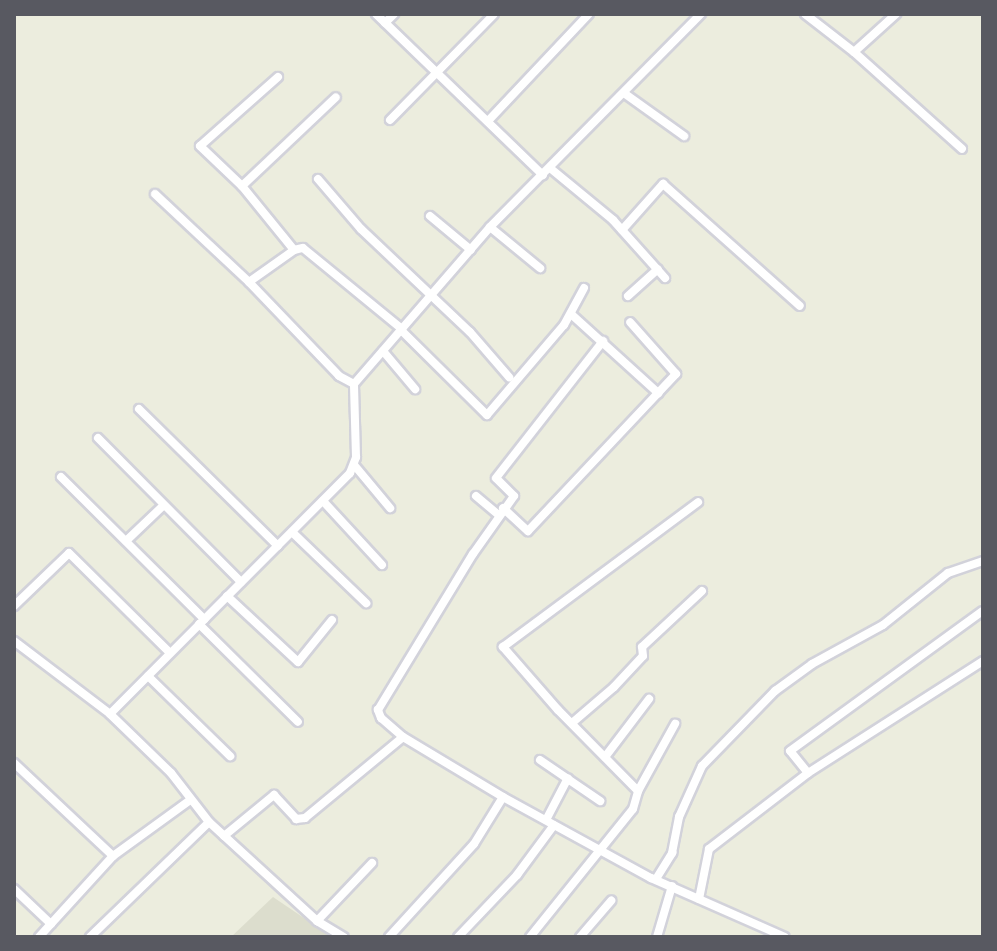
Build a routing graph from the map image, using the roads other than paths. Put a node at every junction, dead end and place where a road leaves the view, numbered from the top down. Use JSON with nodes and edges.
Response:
{"nodes":[{"id":1,"x":376,"y":14,"type":"edge"},
{"id":2,"x":394,"y":14,"type":"edge"},
{"id":3,"x":494,"y":14,"type":"edge"},
{"id":4,"x":589,"y":14,"type":"edge"},
{"id":5,"x":701,"y":14,"type":"edge"},
{"id":6,"x":805,"y":14,"type":"edge"},
{"id":7,"x":896,"y":14,"type":"edge"},
{"id":8,"x":385,"y":23,"type":"junction"},
{"id":9,"x":854,"y":52,"type":"junction"},
{"id":10,"x":436,"y":72,"type":"junction"},
{"id":11,"x":278,"y":77,"type":"dead end"},
{"id":12,"x":624,"y":93,"type":"junction"},
{"id":13,"x":336,"y":97,"type":"dead end"},
{"id":14,"x":390,"y":120,"type":"dead end"},
{"id":15,"x":488,"y":121,"type":"junction"},
{"id":16,"x":684,"y":136,"type":"dead end"},
{"id":17,"x":962,"y":149,"type":"dead end"},
{"id":18,"x":547,"y":171,"type":"junction"},
{"id":19,"x":318,"y":179,"type":"dead end"},
{"id":20,"x":242,"y":186,"type":"junction"},
{"id":21,"x":155,"y":194,"type":"dead end"},
{"id":22,"x":430,"y":216,"type":"dead end"},
{"id":23,"x":490,"y":227,"type":"junction"},
{"id":24,"x":622,"y":230,"type":"junction"},
{"id":25,"x":294,"y":250,"type":"junction"},
{"id":26,"x":471,"y":250,"type":"junction"},
{"id":27,"x":540,"y":268,"type":"dead end"},
{"id":28,"x":658,"y":269,"type":"junction"},
{"id":29,"x":665,"y":278,"type":"dead end"},
{"id":30,"x":249,"y":282,"type":"junction"},
{"id":31,"x":584,"y":288,"type":"dead end"},
{"id":32,"x":431,"y":296,"type":"junction"},
{"id":33,"x":628,"y":296,"type":"dead end"},
{"id":34,"x":800,"y":306,"type":"dead end"},
{"id":35,"x":571,"y":314,"type":"junction"},
{"id":36,"x":630,"y":322,"type":"dead end"},
{"id":37,"x":401,"y":329,"type":"junction"},
{"id":38,"x":603,"y":341,"type":"junction"},
{"id":39,"x":383,"y":351,"type":"junction"},
{"id":40,"x":509,"y":377,"type":"dead end"},
{"id":41,"x":354,"y":384,"type":"junction"},
{"id":42,"x":415,"y":389,"type":"dead end"},
{"id":43,"x":658,"y":393,"type":"junction"},
{"id":44,"x":139,"y":409,"type":"dead end"},
{"id":45,"x":98,"y":438,"type":"dead end"},
{"id":46,"x":355,"y":466,"type":"junction"},
{"id":47,"x":61,"y":477,"type":"dead end"},
{"id":48,"x":476,"y":496,"type":"dead end"},
{"id":49,"x":323,"y":501,"type":"junction"},
{"id":50,"x":698,"y":502,"type":"dead end"},
{"id":51,"x":164,"y":505,"type":"junction"},
{"id":52,"x":390,"y":508,"type":"dead end"},
{"id":53,"x":501,"y":512,"type":"junction"},
{"id":54,"x":292,"y":532,"type":"junction"},
{"id":55,"x":126,"y":541,"type":"junction"},
{"id":56,"x":278,"y":546,"type":"junction"},
{"id":57,"x":983,"y":561,"type":"edge"},
{"id":58,"x":382,"y":565,"type":"dead end"},
{"id":59,"x":241,"y":582,"type":"junction"},
{"id":60,"x":702,"y":591,"type":"dead end"},
{"id":61,"x":227,"y":596,"type":"junction"},
{"id":62,"x":366,"y":603,"type":"dead end"},
{"id":63,"x":14,"y":606,"type":"edge"},
{"id":64,"x":983,"y":611,"type":"edge"},
{"id":65,"x":332,"y":620,"type":"dead end"},
{"id":66,"x":202,"y":622,"type":"junction"},
{"id":67,"x":14,"y":641,"type":"edge"},
{"id":68,"x":170,"y":653,"type":"junction"},
{"id":69,"x":983,"y":661,"type":"edge"},
{"id":70,"x":148,"y":676,"type":"junction"},
{"id":71,"x":649,"y":699,"type":"dead end"},
{"id":72,"x":110,"y":714,"type":"junction"},
{"id":73,"x":298,"y":722,"type":"dead end"},
{"id":74,"x":572,"y":723,"type":"junction"},
{"id":75,"x":675,"y":724,"type":"dead end"},
{"id":76,"x":403,"y":737,"type":"junction"},
{"id":77,"x":230,"y":756,"type":"dead end"},
{"id":78,"x":605,"y":757,"type":"junction"},
{"id":79,"x":540,"y":760,"type":"dead end"},
{"id":80,"x":14,"y":763,"type":"edge"},
{"id":81,"x":808,"y":773,"type":"junction"},
{"id":82,"x":568,"y":778,"type":"junction"},
{"id":83,"x":638,"y":791,"type":"junction"},
{"id":84,"x":503,"y":797,"type":"junction"},
{"id":85,"x":190,"y":800,"type":"junction"},
{"id":86,"x":600,"y":801,"type":"dead end"},
{"id":87,"x":209,"y":822,"type":"junction"},
{"id":88,"x":550,"y":823,"type":"junction"},
{"id":89,"x":224,"y":836,"type":"junction"},
{"id":90,"x":598,"y":849,"type":"junction"},
{"id":91,"x":113,"y":856,"type":"junction"},
{"id":92,"x":372,"y":863,"type":"dead end"},
{"id":93,"x":656,"y":879,"type":"junction"},
{"id":94,"x":672,"y":886,"type":"junction"},
{"id":95,"x":14,"y":889,"type":"edge"},
{"id":96,"x":699,"y":899,"type":"junction"},
{"id":97,"x":611,"y":901,"type":"dead end"},
{"id":98,"x":317,"y":921,"type":"junction"},
{"id":99,"x":51,"y":924,"type":"junction"},
{"id":100,"x":39,"y":937,"type":"edge"},
{"id":101,"x":90,"y":937,"type":"edge"},
{"id":102,"x":344,"y":937,"type":"edge"},
{"id":103,"x":389,"y":937,"type":"edge"},
{"id":104,"x":458,"y":937,"type":"edge"},
{"id":105,"x":530,"y":937,"type":"edge"},
{"id":106,"x":580,"y":937,"type":"edge"},
{"id":107,"x":657,"y":937,"type":"edge"},
{"id":108,"x":785,"y":937,"type":"edge"}],
"edges":[{"from":1,"to":8,"type":"street"},
{"from":2,"to":8,"type":"street"},
{"from":3,"to":10,"type":"street"},
{"from":4,"to":15,"type":"street"},
{"from":5,"to":12,"type":"street"},
{"from":6,"to":9,"type":"street"},
{"from":7,"to":9,"type":"street"},
{"from":8,"to":10,"type":"street"},
{"from":9,"to":17,"type":"street"},
{"from":10,"to":14,"type":"street"},
{"from":10,"to":15,"type":"street"},
{"from":11,"to":20,"type":"street"},
{"from":12,"to":16,"type":"street"},
{"from":12,"to":18,"type":"street"},
{"from":13,"to":20,"type":"street"},
{"from":15,"to":18,"type":"street"},
{"from":18,"to":23,"type":"street"},
{"from":18,"to":24,"type":"street"},
{"from":19,"to":32,"type":"street"},
{"from":20,"to":25,"type":"street"},
{"from":21,"to":30,"type":"street"},
{"from":22,"to":26,"type":"street"},
{"from":23,"to":26,"type":"street"},
{"from":23,"to":27,"type":"street"},
{"from":24,"to":28,"type":"street"},
{"from":24,"to":34,"type":"street"},
{"from":25,"to":30,"type":"street"},
{"from":25,"to":37,"type":"street"},
{"from":26,"to":32,"type":"street"},
{"from":28,"to":29,"type":"street"},
{"from":28,"to":33,"type":"street"},
{"from":30,"to":41,"type":"street"},
{"from":31,"to":35,"type":"street"},
{"from":32,"to":37,"type":"street"},
{"from":32,"to":40,"type":"street"},
{"from":35,"to":37,"type":"street"},
{"from":35,"to":38,"type":"street"},
{"from":36,"to":43,"type":"street"},
{"from":37,"to":39,"type":"street"},
{"from":38,"to":43,"type":"street"},
{"from":38,"to":53,"type":"street"},
{"from":39,"to":41,"type":"street"},
{"from":39,"to":42,"type":"street"},
{"from":41,"to":46,"type":"street"},
{"from":43,"to":53,"type":"street"},
{"from":44,"to":56,"type":"street"},
{"from":45,"to":51,"type":"street"},
{"from":46,"to":49,"type":"street"},
{"from":46,"to":52,"type":"street"},
{"from":47,"to":55,"type":"street"},
{"from":48,"to":53,"type":"street"},
{"from":49,"to":54,"type":"street"},
{"from":49,"to":58,"type":"street"},
{"from":50,"to":74,"type":"street"},
{"from":51,"to":55,"type":"street"},
{"from":51,"to":59,"type":"street"},
{"from":53,"to":76,"type":"street"},
{"from":54,"to":56,"type":"street"},
{"from":54,"to":62,"type":"street"},
{"from":55,"to":66,"type":"street"},
{"from":56,"to":59,"type":"street"},
{"from":57,"to":93,"type":"street"},
{"from":59,"to":61,"type":"street"},
{"from":60,"to":74,"type":"street"},
{"from":61,"to":65,"type":"street"},
{"from":61,"to":66,"type":"street"},
{"from":63,"to":68,"type":"street"},
{"from":64,"to":81,"type":"street"},
{"from":66,"to":68,"type":"street"},
{"from":66,"to":73,"type":"street"},
{"from":67,"to":72,"type":"street"},
{"from":68,"to":70,"type":"street"},
{"from":69,"to":81,"type":"street"},
{"from":70,"to":72,"type":"street"},
{"from":70,"to":77,"type":"street"},
{"from":71,"to":78,"type":"street"},
{"from":72,"to":85,"type":"street"},
{"from":74,"to":78,"type":"street"},
{"from":75,"to":83,"type":"street"},
{"from":76,"to":84,"type":"street"},
{"from":76,"to":89,"type":"street"},
{"from":78,"to":83,"type":"street"},
{"from":79,"to":82,"type":"street"},
{"from":80,"to":91,"type":"street"},
{"from":81,"to":96,"type":"street"},
{"from":82,"to":86,"type":"street"},
{"from":82,"to":88,"type":"street"},
{"from":83,"to":90,"type":"street"},
{"from":84,"to":88,"type":"street"},
{"from":84,"to":103,"type":"street"},
{"from":85,"to":87,"type":"street"},
{"from":85,"to":91,"type":"street"},
{"from":87,"to":89,"type":"street"},
{"from":87,"to":101,"type":"street"},
{"from":88,"to":90,"type":"street"},
{"from":88,"to":104,"type":"street"},
{"from":89,"to":98,"type":"street"},
{"from":90,"to":93,"type":"street"},
{"from":90,"to":105,"type":"street"},
{"from":91,"to":99,"type":"street"},
{"from":92,"to":98,"type":"street"},
{"from":93,"to":94,"type":"street"},
{"from":94,"to":96,"type":"street"},
{"from":94,"to":107,"type":"street"},
{"from":95,"to":99,"type":"street"},
{"from":96,"to":108,"type":"street"},
{"from":97,"to":106,"type":"street"},
{"from":98,"to":102,"type":"street"},
{"from":99,"to":100,"type":"street"}]}
